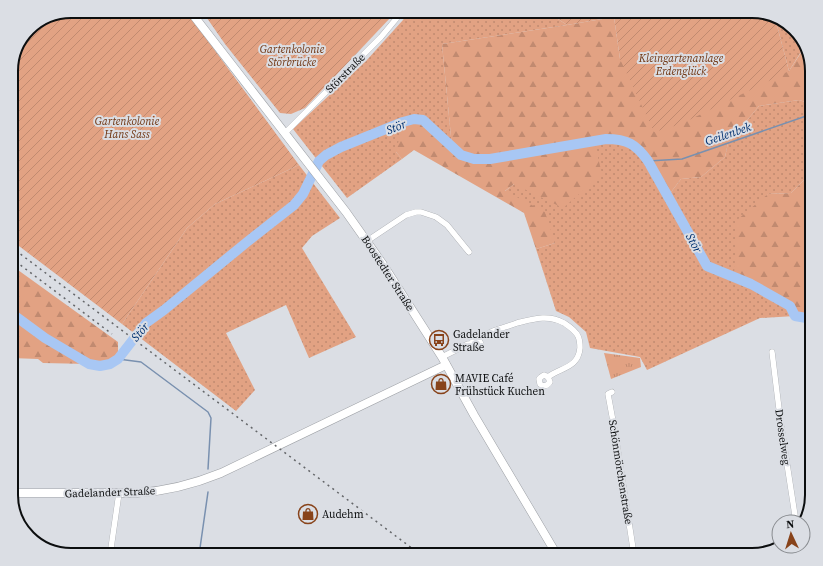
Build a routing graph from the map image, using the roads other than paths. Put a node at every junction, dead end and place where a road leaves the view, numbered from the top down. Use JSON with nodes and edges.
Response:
{"nodes":[{"id":1,"x":195,"y":18,"type":"edge"},
{"id":2,"x":397,"y":18,"type":"edge"},
{"id":3,"x":285,"y":133,"type":"junction"},
{"id":4,"x":367,"y":241,"type":"junction"},
{"id":5,"x":470,"y":252,"type":"dead end"},
{"id":6,"x":772,"y":352,"type":"dead end"},
{"id":7,"x":444,"y":361,"type":"junction"},
{"id":8,"x":548,"y":377,"type":"dead end"},
{"id":9,"x":612,"y":392,"type":"dead end"},
{"id":10,"x":18,"y":493,"type":"edge"},
{"id":11,"x":119,"y":493,"type":"junction"},
{"id":12,"x":795,"y":514,"type":"edge"},
{"id":13,"x":111,"y":548,"type":"edge"},
{"id":14,"x":553,"y":548,"type":"edge"},
{"id":15,"x":633,"y":548,"type":"edge"}],
"edges":[{"from":1,"to":3,"type":"street","name":"Boostedter Straße"},
{"from":2,"to":3,"type":"street","name":"Störstraße"},
{"from":3,"to":4,"type":"street","name":"Boostedter Straße"},
{"from":4,"to":5,"type":"street"},
{"from":4,"to":7,"type":"street","name":"Boostedter Straße"},
{"from":6,"to":12,"type":"street","name":"Drosselweg"},
{"from":7,"to":8,"type":"street"},
{"from":7,"to":11,"type":"street","name":"Gadelander Straße"},
{"from":7,"to":14,"type":"street","name":"Boostedter Straße"},
{"from":9,"to":15,"type":"street","name":"Schönmörchenstraße"},
{"from":10,"to":11,"type":"street","name":"Gadelander Straße"},
{"from":11,"to":13,"type":"street"}]}
